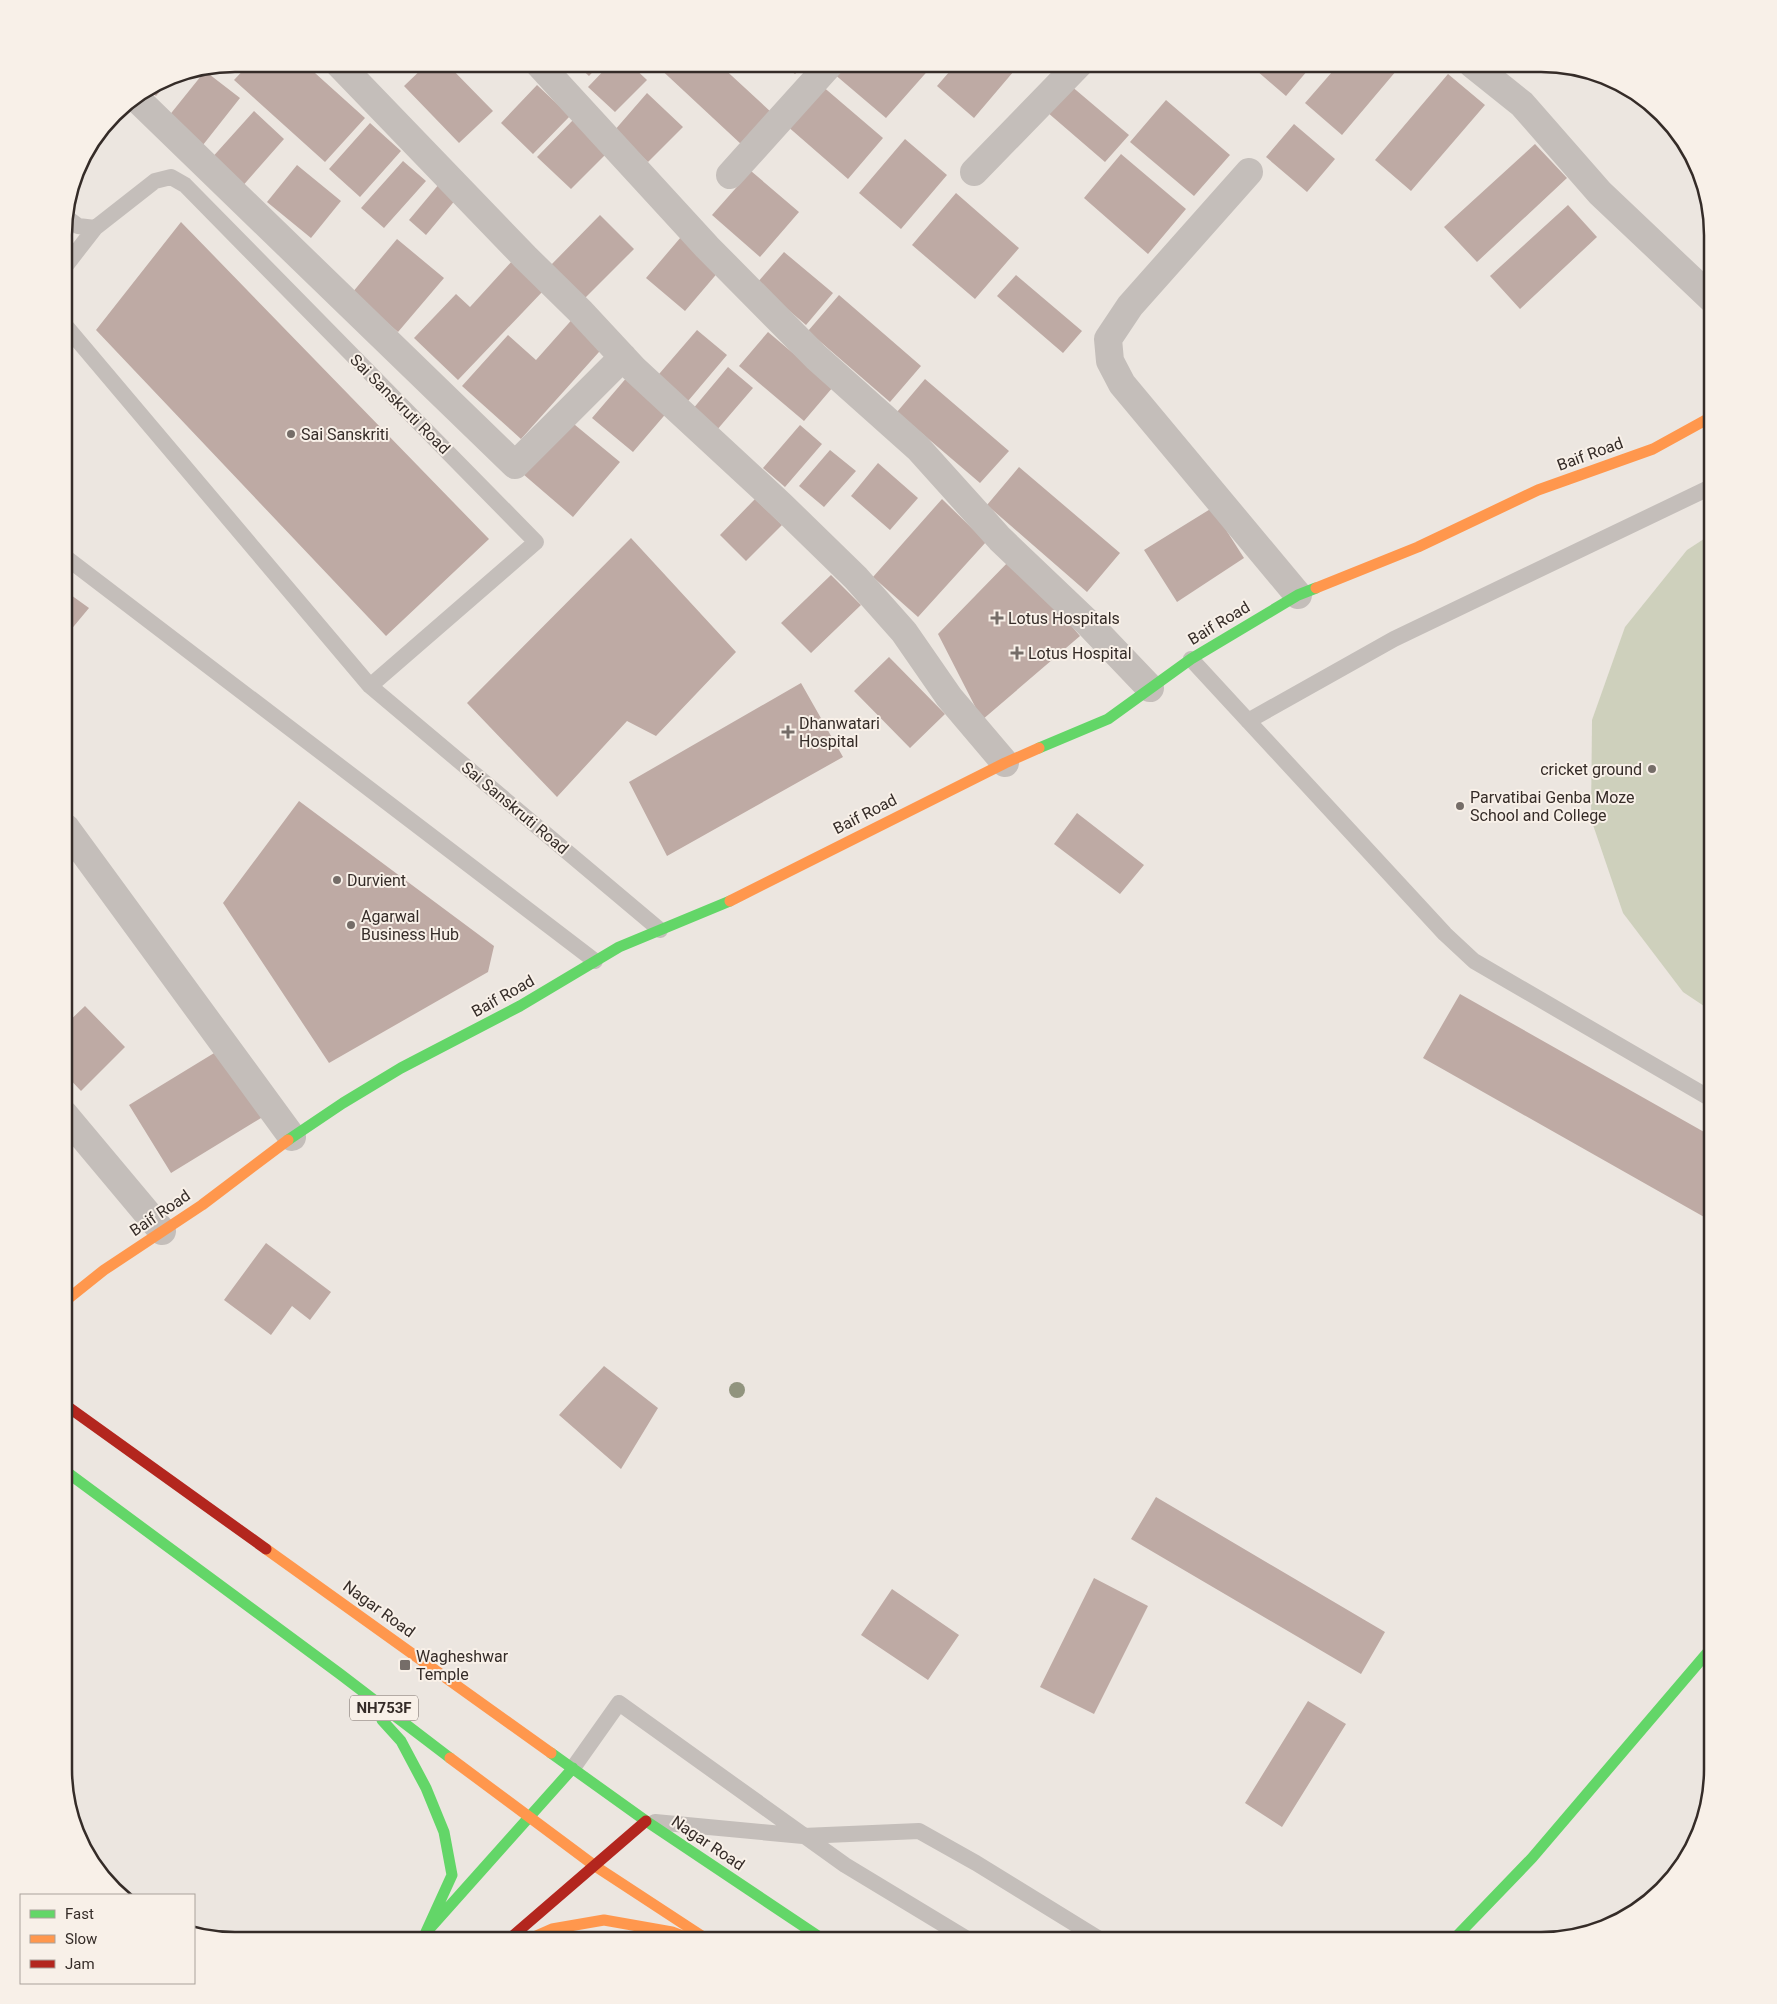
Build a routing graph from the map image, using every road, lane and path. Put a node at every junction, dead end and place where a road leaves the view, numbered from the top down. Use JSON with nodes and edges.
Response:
{"nodes":[{"id":1,"x":348,"y":73,"type":"edge"},
{"id":2,"x":547,"y":73,"type":"edge"},
{"id":3,"x":822,"y":73,"type":"edge"},
{"id":4,"x":1070,"y":73,"type":"edge"},
{"id":5,"x":1483,"y":73,"type":"edge"},
{"id":6,"x":141,"y":103,"type":"edge"},
{"id":7,"x":974,"y":172,"type":"dead end"},
{"id":8,"x":1249,"y":172,"type":"dead end"},
{"id":9,"x":730,"y":175,"type":"dead end"},
{"id":10,"x":73,"y":223,"type":"edge"},
{"id":11,"x":96,"y":228,"type":"junction"},
{"id":12,"x":73,"y":257,"type":"edge"},
{"id":13,"x":1704,"y":291,"type":"edge"},
{"id":14,"x":73,"y":335,"type":"edge"},
{"id":15,"x":623,"y":357,"type":"junction"},
{"id":16,"x":1704,"y":421,"type":"edge"},
{"id":17,"x":1704,"y":490,"type":"edge"},
{"id":18,"x":73,"y":563,"type":"edge"},
{"id":19,"x":1298,"y":595,"type":"junction"},
{"id":20,"x":1191,"y":659,"type":"junction"},
{"id":21,"x":370,"y":686,"type":"junction"},
{"id":22,"x":1150,"y":688,"type":"junction"},
{"id":23,"x":1248,"y":721,"type":"junction"},
{"id":24,"x":1005,"y":763,"type":"junction"},
{"id":25,"x":73,"y":837,"type":"edge"},
{"id":26,"x":660,"y":930,"type":"junction"},
{"id":27,"x":595,"y":961,"type":"junction"},
{"id":28,"x":1704,"y":1095,"type":"edge"},
{"id":29,"x":72,"y":1124,"type":"edge"},
{"id":30,"x":292,"y":1137,"type":"junction"},
{"id":31,"x":162,"y":1231,"type":"junction"},
{"id":32,"x":72,"y":1295,"type":"edge"},
{"id":33,"x":72,"y":1410,"type":"edge"},
{"id":34,"x":72,"y":1476,"type":"edge"},
{"id":35,"x":1704,"y":1657,"type":"edge"},
{"id":36,"x":340,"y":1674,"type":"junction"},
{"id":37,"x":573,"y":1768,"type":"junction"},
{"id":38,"x":529,"y":1818,"type":"junction"},
{"id":39,"x":646,"y":1821,"type":"junction"},
{"id":40,"x":804,"y":1836,"type":"junction"},
{"id":41,"x":594,"y":1866,"type":"junction"},
{"id":42,"x":426,"y":1932,"type":"joint"},
{"id":43,"x":517,"y":1932,"type":"edge"},
{"id":44,"x":545,"y":1932,"type":"edge"},
{"id":45,"x":672,"y":1932,"type":"edge"},
{"id":46,"x":696,"y":1932,"type":"edge"},
{"id":47,"x":812,"y":1932,"type":"edge"},
{"id":48,"x":956,"y":1932,"type":"edge"},
{"id":49,"x":1088,"y":1932,"type":"edge"},
{"id":50,"x":1461,"y":1932,"type":"edge"}],
"edges":[{"from":1,"to":15,"type":"street"},
{"from":2,"to":22,"type":"street"},
{"from":3,"to":9,"type":"street"},
{"from":4,"to":7,"type":"street"},
{"from":5,"to":13,"type":"street"},
{"from":6,"to":15,"type":"street"},
{"from":8,"to":19,"type":"street"},
{"from":10,"to":11,"type":"lane"},
{"from":11,"to":12,"type":"lane","name":"Sai Sanskruti Road"},
{"from":11,"to":21,"type":"lane","name":"Sai Sanskruti Road"},
{"from":14,"to":21,"type":"lane","name":"Sai Sanskruti Road"},
{"from":15,"to":24,"type":"street"},
{"from":16,"to":19,"type":"main road","name":"Baif Road"},
{"from":17,"to":23,"type":"lane"},
{"from":18,"to":27,"type":"lane"},
{"from":19,"to":20,"type":"main road","name":"Baif Road"},
{"from":20,"to":22,"type":"main road","name":"Baif Road"},
{"from":20,"to":23,"type":"lane"},
{"from":21,"to":26,"type":"lane","name":"Sai Sanskruti Road"},
{"from":22,"to":24,"type":"main road","name":"Baif Road"},
{"from":23,"to":28,"type":"lane"},
{"from":24,"to":26,"type":"main road","name":"Baif Road"},
{"from":25,"to":30,"type":"street"},
{"from":26,"to":27,"type":"main road","name":"Baif Road"},
{"from":27,"to":30,"type":"main road","name":"Baif Road"},
{"from":29,"to":31,"type":"street"},
{"from":30,"to":31,"type":"main road","name":"Baif Road"},
{"from":31,"to":32,"type":"main road","name":"Baif Road"},
{"from":33,"to":37,"type":"main road","name":"Nagar Road"},
{"from":34,"to":36,"type":"main road","number":"NH753F"},
{"from":35,"to":50,"type":"main road"},
{"from":36,"to":38,"type":"main road","number":"NH753F"},
{"from":36,"to":42,"type":"main road"},
{"from":37,"to":38,"type":"main road"},
{"from":37,"to":39,"type":"main road","name":"Nagar Road"},
{"from":37,"to":40,"type":"lane"},
{"from":38,"to":41,"type":"main road","number":"NH753F"},
{"from":38,"to":42,"type":"main road"},
{"from":39,"to":40,"type":"lane"},
{"from":39,"to":41,"type":"main road"},
{"from":39,"to":47,"type":"main road","name":"Nagar Road"},
{"from":40,"to":48,"type":"lane"},
{"from":40,"to":49,"type":"lane"},
{"from":41,"to":43,"type":"main road"},
{"from":41,"to":46,"type":"main road","number":"NH753F"},
{"from":44,"to":45,"type":"main road"}]}
